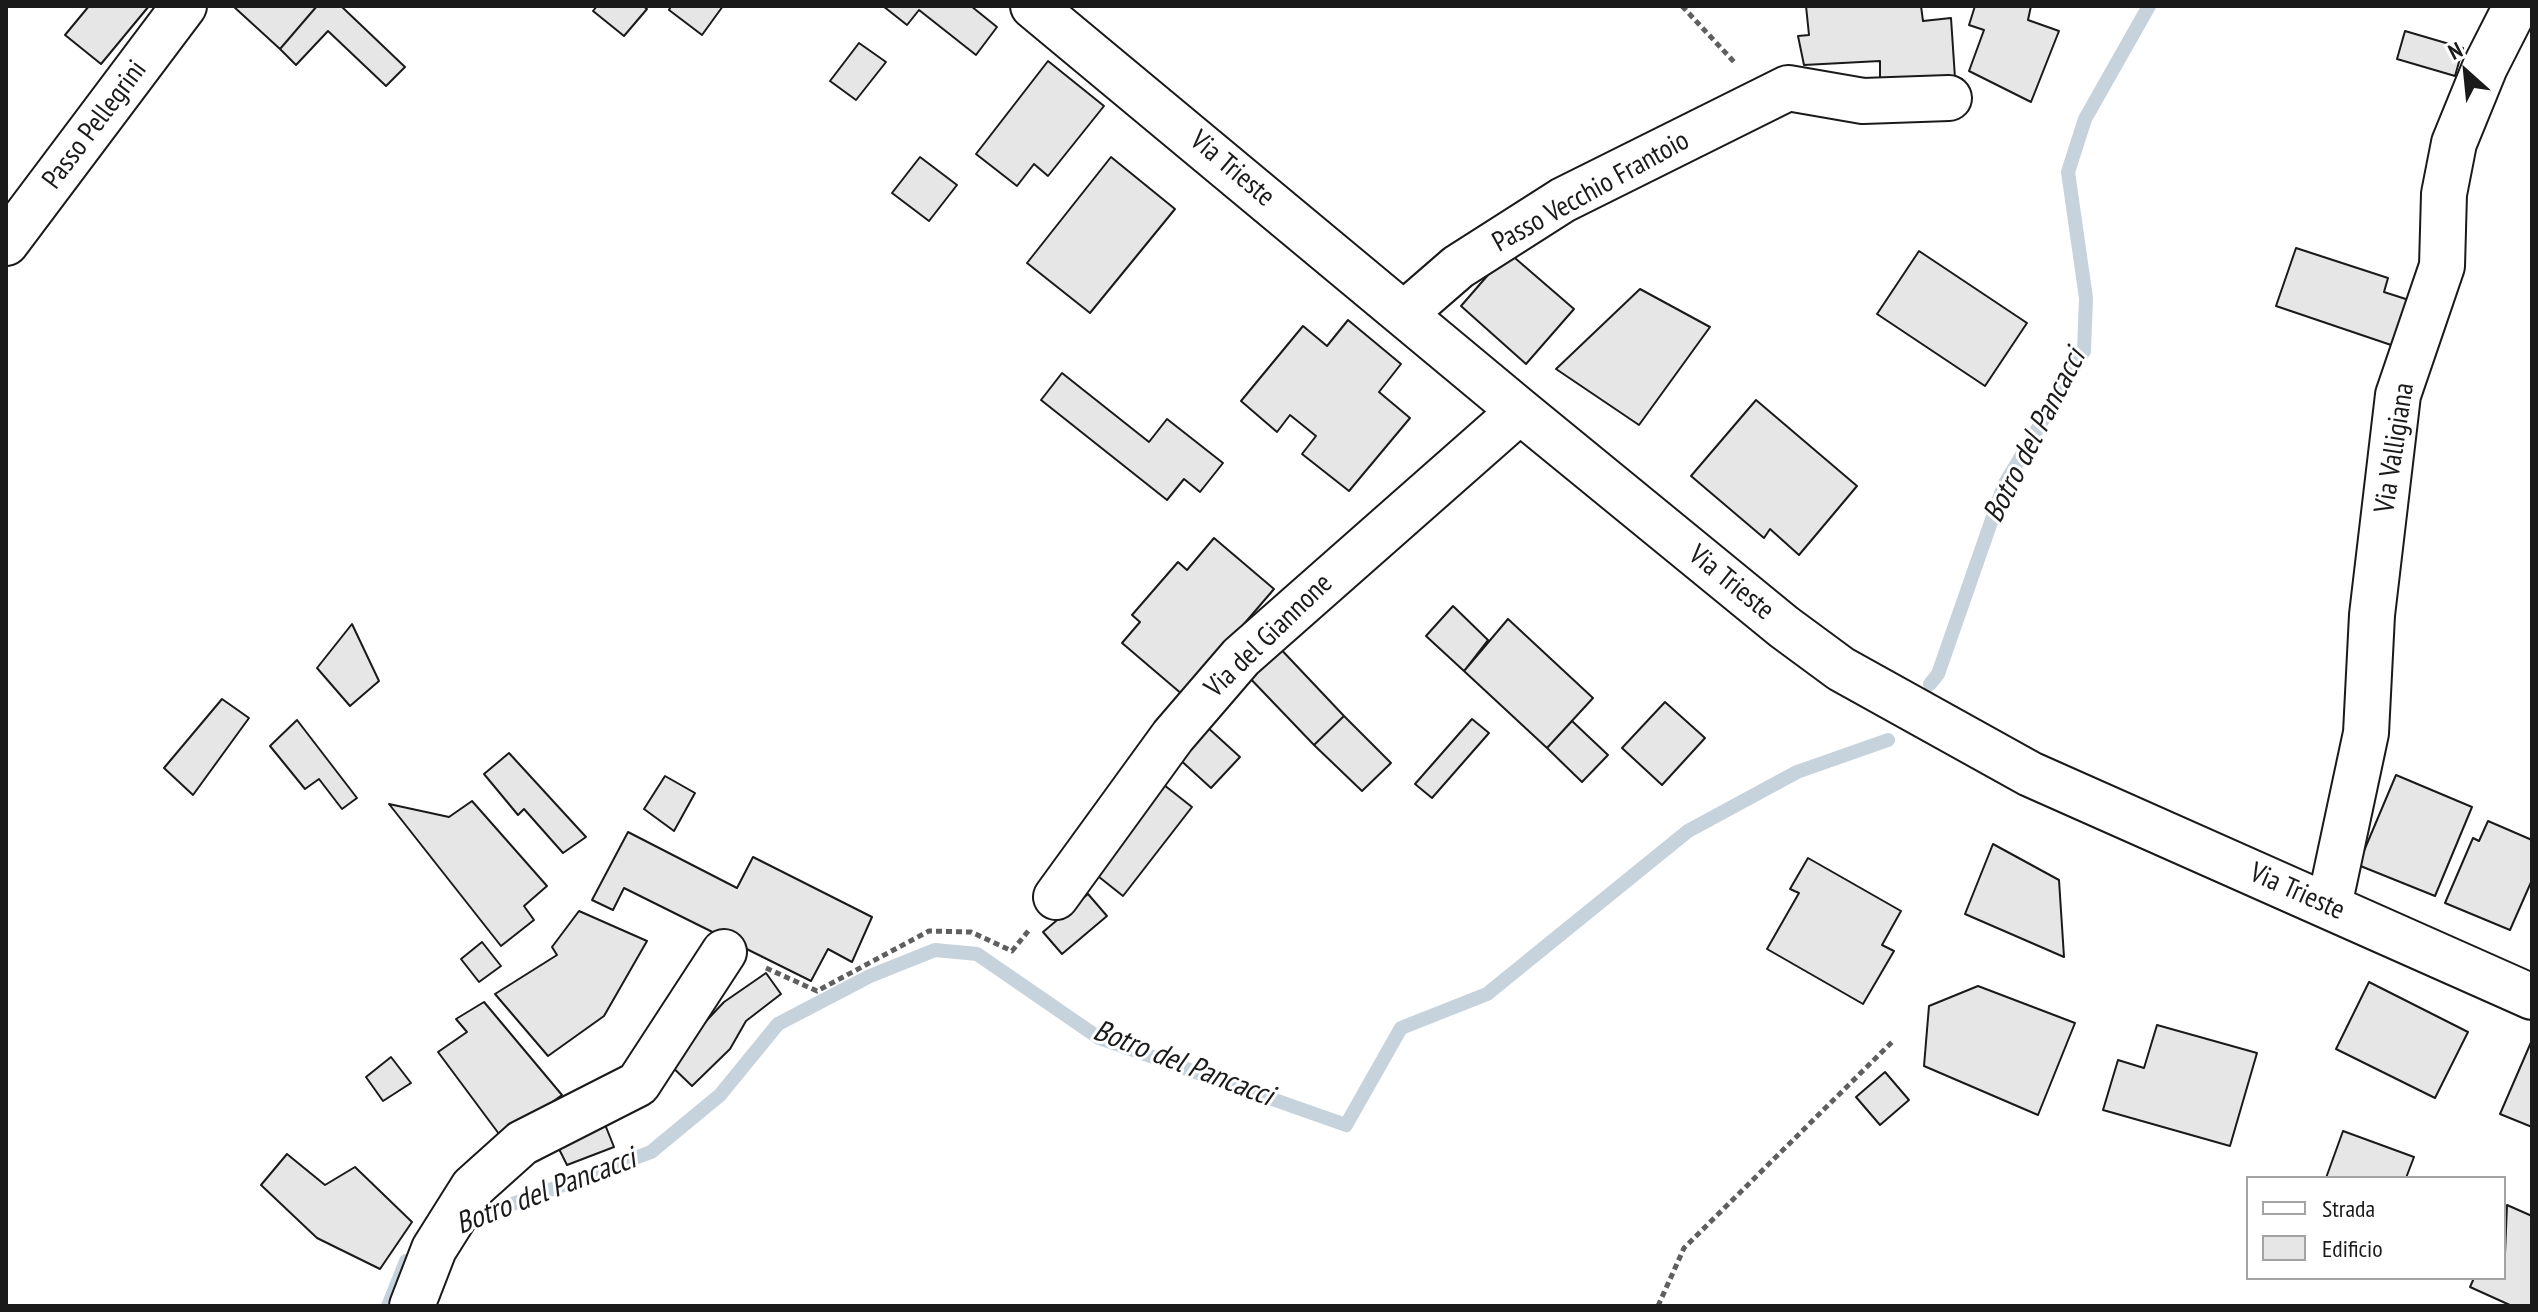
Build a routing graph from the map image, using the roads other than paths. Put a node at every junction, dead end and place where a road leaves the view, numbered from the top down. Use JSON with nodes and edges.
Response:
{"nodes":[{"id":1,"x":184,"y":6,"type":"edge"},
{"id":2,"x":1033,"y":6,"type":"edge"},
{"id":3,"x":2516,"y":6,"type":"edge"},
{"id":4,"x":1949,"y":98,"type":"dead end"},
{"id":5,"x":6,"y":243,"type":"edge"},
{"id":6,"x":1405,"y":313,"type":"junction"},
{"id":7,"x":1520,"y":411,"type":"junction"},
{"id":8,"x":1056,"y":897,"type":"road end"},
{"id":9,"x":2329,"y":906,"type":"junction"},
{"id":10,"x":724,"y":952,"type":"road end"},
{"id":11,"x":2532,"y":997,"type":"edge"},
{"id":12,"x":412,"y":1306,"type":"edge"}],
"edges":[{"from":1,"to":5,"type":"street","name":"Passo Pellegrini"},
{"from":2,"to":6,"type":"street","name":"Via Trieste"},
{"from":3,"to":9,"type":"street","name":"Via Valligiana"},
{"from":4,"to":6,"type":"street","name":"Passo Vecchio Frantoio"},
{"from":6,"to":7,"type":"street","name":"Via Trieste"},
{"from":7,"to":8,"type":"street","name":"Via del Giannone"},
{"from":7,"to":9,"type":"street","name":"Via Trieste"},
{"from":9,"to":11,"type":"street","name":"Via Trieste"},
{"from":10,"to":12,"type":"street"}]}
